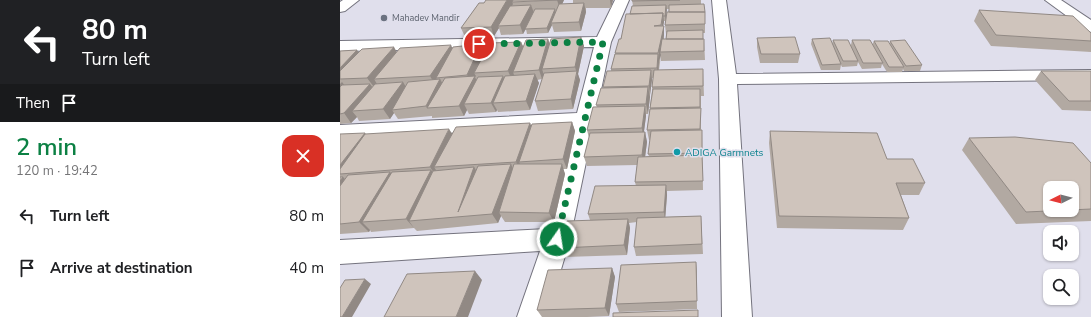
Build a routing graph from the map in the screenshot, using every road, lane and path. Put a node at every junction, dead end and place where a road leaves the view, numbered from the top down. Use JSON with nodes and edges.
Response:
{"nodes":[{"id":1,"x":352,"y":0,"type":"edge"},
{"id":2,"x":622,"y":0,"type":"edge"},
{"id":3,"x":719,"y":0,"type":"edge"},
{"id":4,"x":1052,"y":0,"type":"edge"},
{"id":5,"x":340,"y":8,"type":"edge"},
{"id":6,"x":1091,"y":27,"type":"edge"},
{"id":7,"x":603,"y":42,"type":"junction"},
{"id":8,"x":340,"y":46,"type":"edge"},
{"id":9,"x":1091,"y":74,"type":"edge"},
{"id":10,"x":728,"y":79,"type":"junction"},
{"id":11,"x":584,"y":119,"type":"junction"},
{"id":12,"x":340,"y":132,"type":"edge"},
{"id":13,"x":557,"y":239,"type":"junction"},
{"id":14,"x":344,"y":257,"type":"edge"},
{"id":15,"x":532,"y":317,"type":"edge"},
{"id":16,"x":737,"y":317,"type":"edge"}],
"edges":[{"from":1,"to":5,"type":"street"},
{"from":2,"to":7,"type":"street"},
{"from":3,"to":10,"type":"street"},
{"from":4,"to":6,"type":"street"},
{"from":7,"to":8,"type":"street"},
{"from":7,"to":11,"type":"street"},
{"from":9,"to":10,"type":"street"},
{"from":10,"to":16,"type":"street"},
{"from":11,"to":12,"type":"street"},
{"from":11,"to":13,"type":"street"},
{"from":13,"to":14,"type":"street"},
{"from":13,"to":15,"type":"street"}]}
